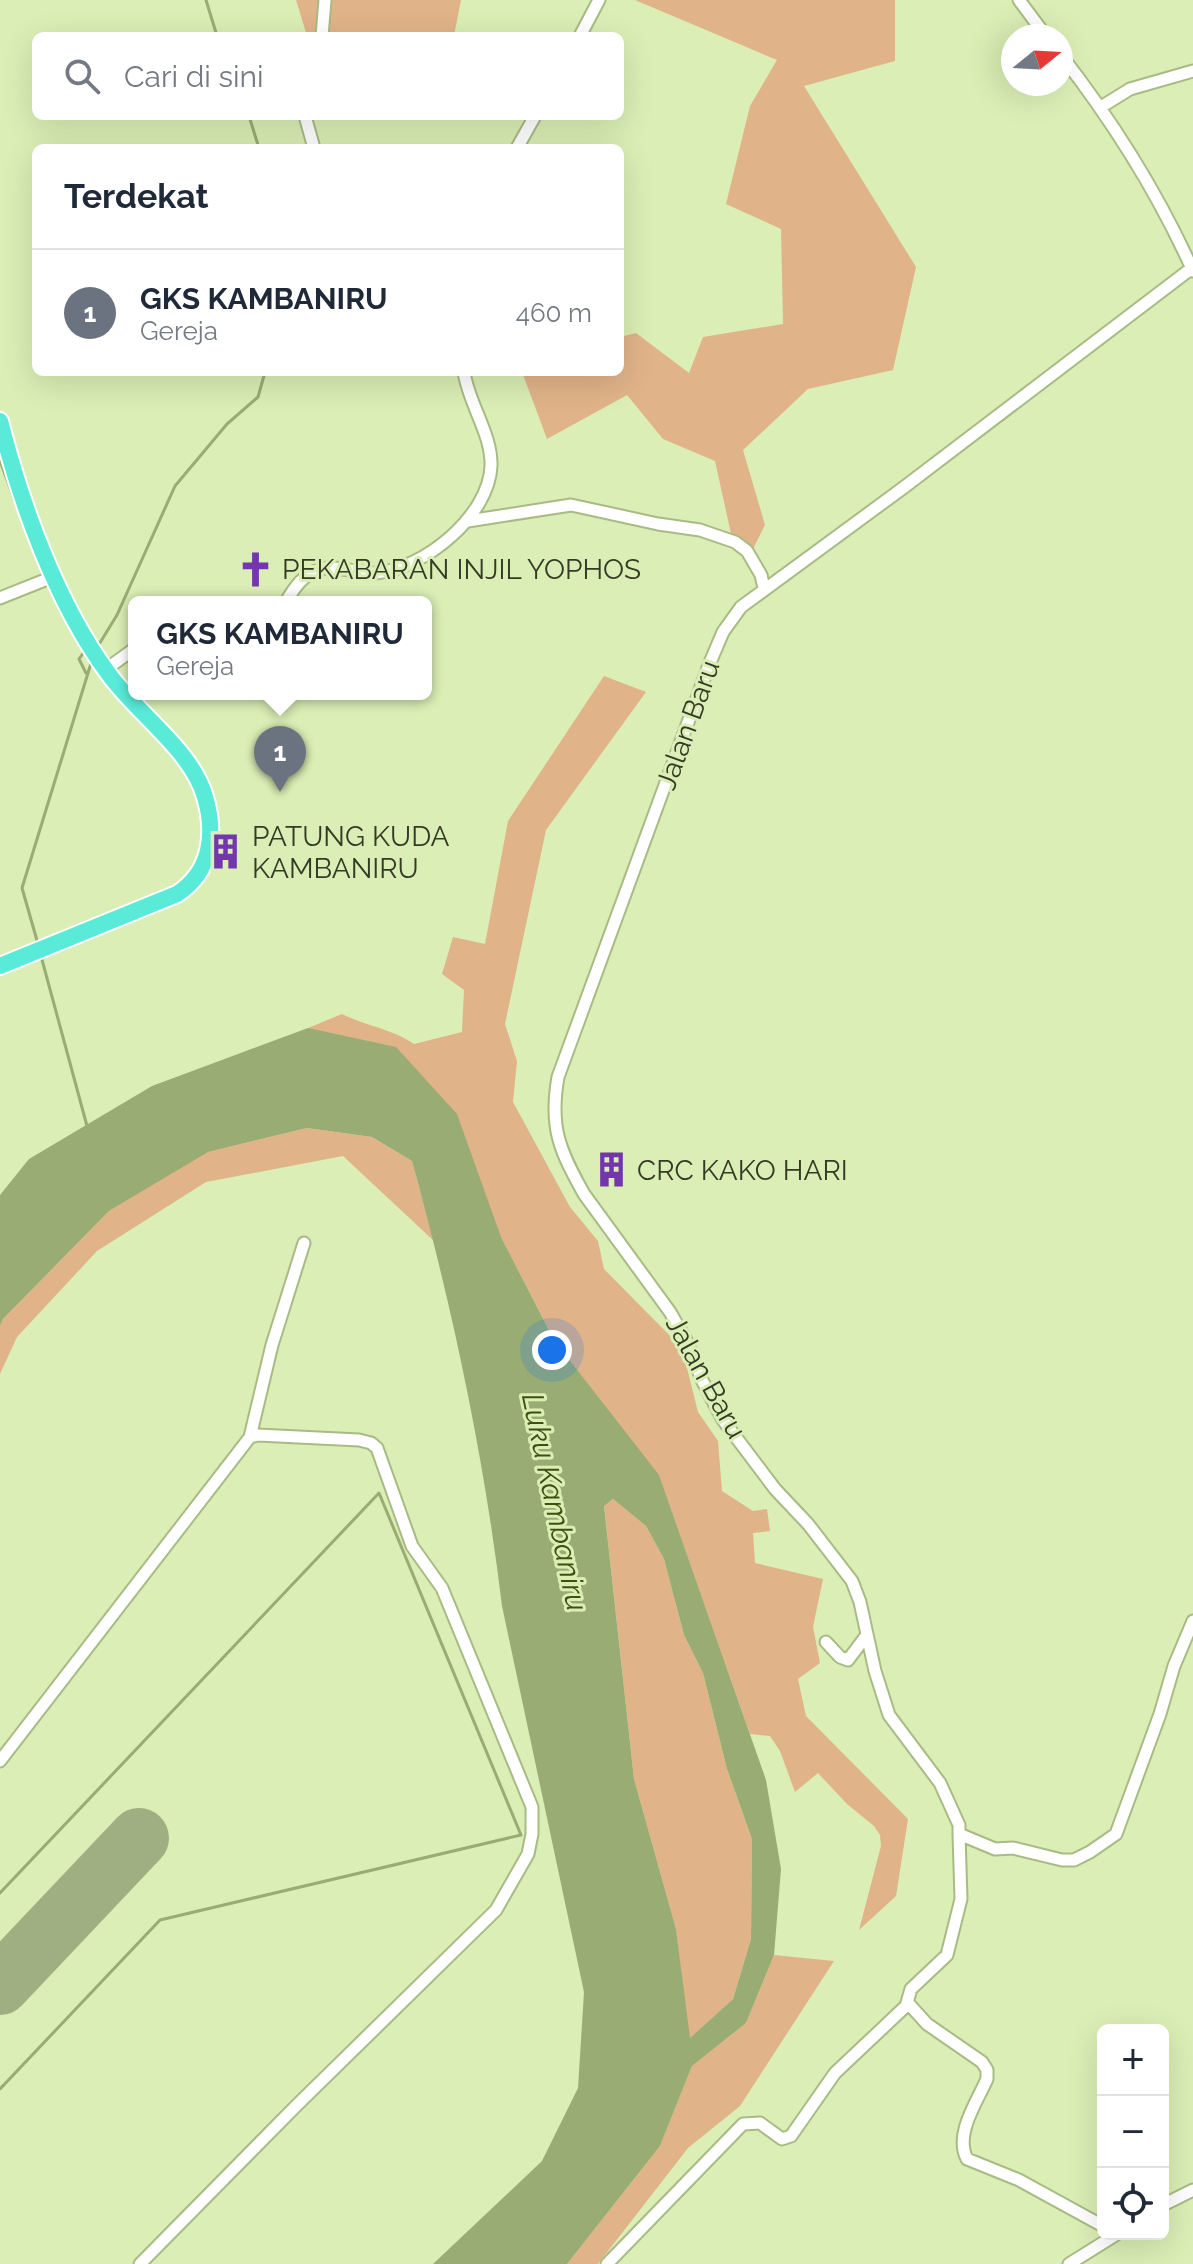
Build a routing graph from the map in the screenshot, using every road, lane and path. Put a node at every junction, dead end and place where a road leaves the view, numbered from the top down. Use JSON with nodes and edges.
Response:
{"nodes":[{"id":1,"x":325,"y":0,"type":"edge"},
{"id":2,"x":599,"y":0,"type":"edge"},
{"id":3,"x":1019,"y":0,"type":"edge"},
{"id":4,"x":1037,"y":24,"type":"edge"},
{"id":5,"x":322,"y":32,"type":"edge"},
{"id":6,"x":582,"y":32,"type":"edge"},
{"id":7,"x":1073,"y":71,"type":"edge"},
{"id":8,"x":1193,"y":71,"type":"edge"},
{"id":9,"x":1101,"y":107,"type":"junction"},
{"id":10,"x":306,"y":120,"type":"edge"},
{"id":11,"x":533,"y":120,"type":"edge"},
{"id":12,"x":313,"y":144,"type":"edge"},
{"id":13,"x":519,"y":144,"type":"edge"},
{"id":14,"x":1192,"y":270,"type":"edge"},
{"id":15,"x":465,"y":376,"type":"edge"},
{"id":16,"x":0,"y":421,"type":"edge"},
{"id":17,"x":468,"y":521,"type":"junction"},
{"id":18,"x":50,"y":578,"type":"junction"},
{"id":19,"x":764,"y":588,"type":"junction"},
{"id":20,"x":289,"y":596,"type":"edge"},
{"id":21,"x":0,"y":598,"type":"edge"},
{"id":22,"x":128,"y":652,"type":"edge"},
{"id":23,"x":103,"y":666,"type":"junction"},
{"id":24,"x":128,"y":698,"type":"edge"},
{"id":25,"x":130,"y":700,"type":"edge"},
{"id":26,"x":0,"y":966,"type":"edge"},
{"id":27,"x":304,"y":1243,"type":"dead end"},
{"id":28,"x":250,"y":1437,"type":"junction"},
{"id":29,"x":1193,"y":1621,"type":"edge"},
{"id":30,"x":866,"y":1636,"type":"junction"},
{"id":31,"x":826,"y":1642,"type":"dead end"},
{"id":32,"x":0,"y":1761,"type":"edge"},
{"id":33,"x":959,"y":1834,"type":"junction"},
{"id":34,"x":908,"y":2003,"type":"junction"},
{"id":35,"x":1193,"y":2190,"type":"edge"},
{"id":36,"x":1169,"y":2202,"type":"edge"},
{"id":37,"x":1097,"y":2223,"type":"edge"},
{"id":38,"x":1106,"y":2240,"type":"edge"},
{"id":39,"x":140,"y":2264,"type":"edge"},
{"id":40,"x":607,"y":2264,"type":"edge"},
{"id":41,"x":1069,"y":2264,"type":"edge"}],
"edges":[{"from":1,"to":5,"type":"street"},
{"from":2,"to":6,"type":"street"},
{"from":3,"to":4,"type":"street"},
{"from":7,"to":9,"type":"street"},
{"from":8,"to":9,"type":"street"},
{"from":9,"to":14,"type":"street"},
{"from":10,"to":12,"type":"street"},
{"from":11,"to":13,"type":"street"},
{"from":14,"to":19,"type":"street","name":"Jalan Baru"},
{"from":15,"to":17,"type":"street"},
{"from":16,"to":18,"type":"highway"},
{"from":17,"to":19,"type":"street"},
{"from":17,"to":20,"type":"street"},
{"from":18,"to":21,"type":"street"},
{"from":18,"to":23,"type":"highway"},
{"from":19,"to":30,"type":"street","name":"Jalan Baru"},
{"from":22,"to":23,"type":"street"},
{"from":23,"to":24,"type":"highway"},
{"from":25,"to":26,"type":"highway"},
{"from":27,"to":28,"type":"street"},
{"from":28,"to":32,"type":"street"},
{"from":28,"to":39,"type":"street"},
{"from":29,"to":33,"type":"street"},
{"from":30,"to":31,"type":"street"},
{"from":30,"to":33,"type":"street","name":"Jalan Baru"},
{"from":33,"to":34,"type":"street","name":"Jalan Baru"},
{"from":34,"to":37,"type":"street"},
{"from":34,"to":40,"type":"street","name":"Jalan Baru"},
{"from":35,"to":36,"type":"street"},
{"from":38,"to":41,"type":"street"}]}
